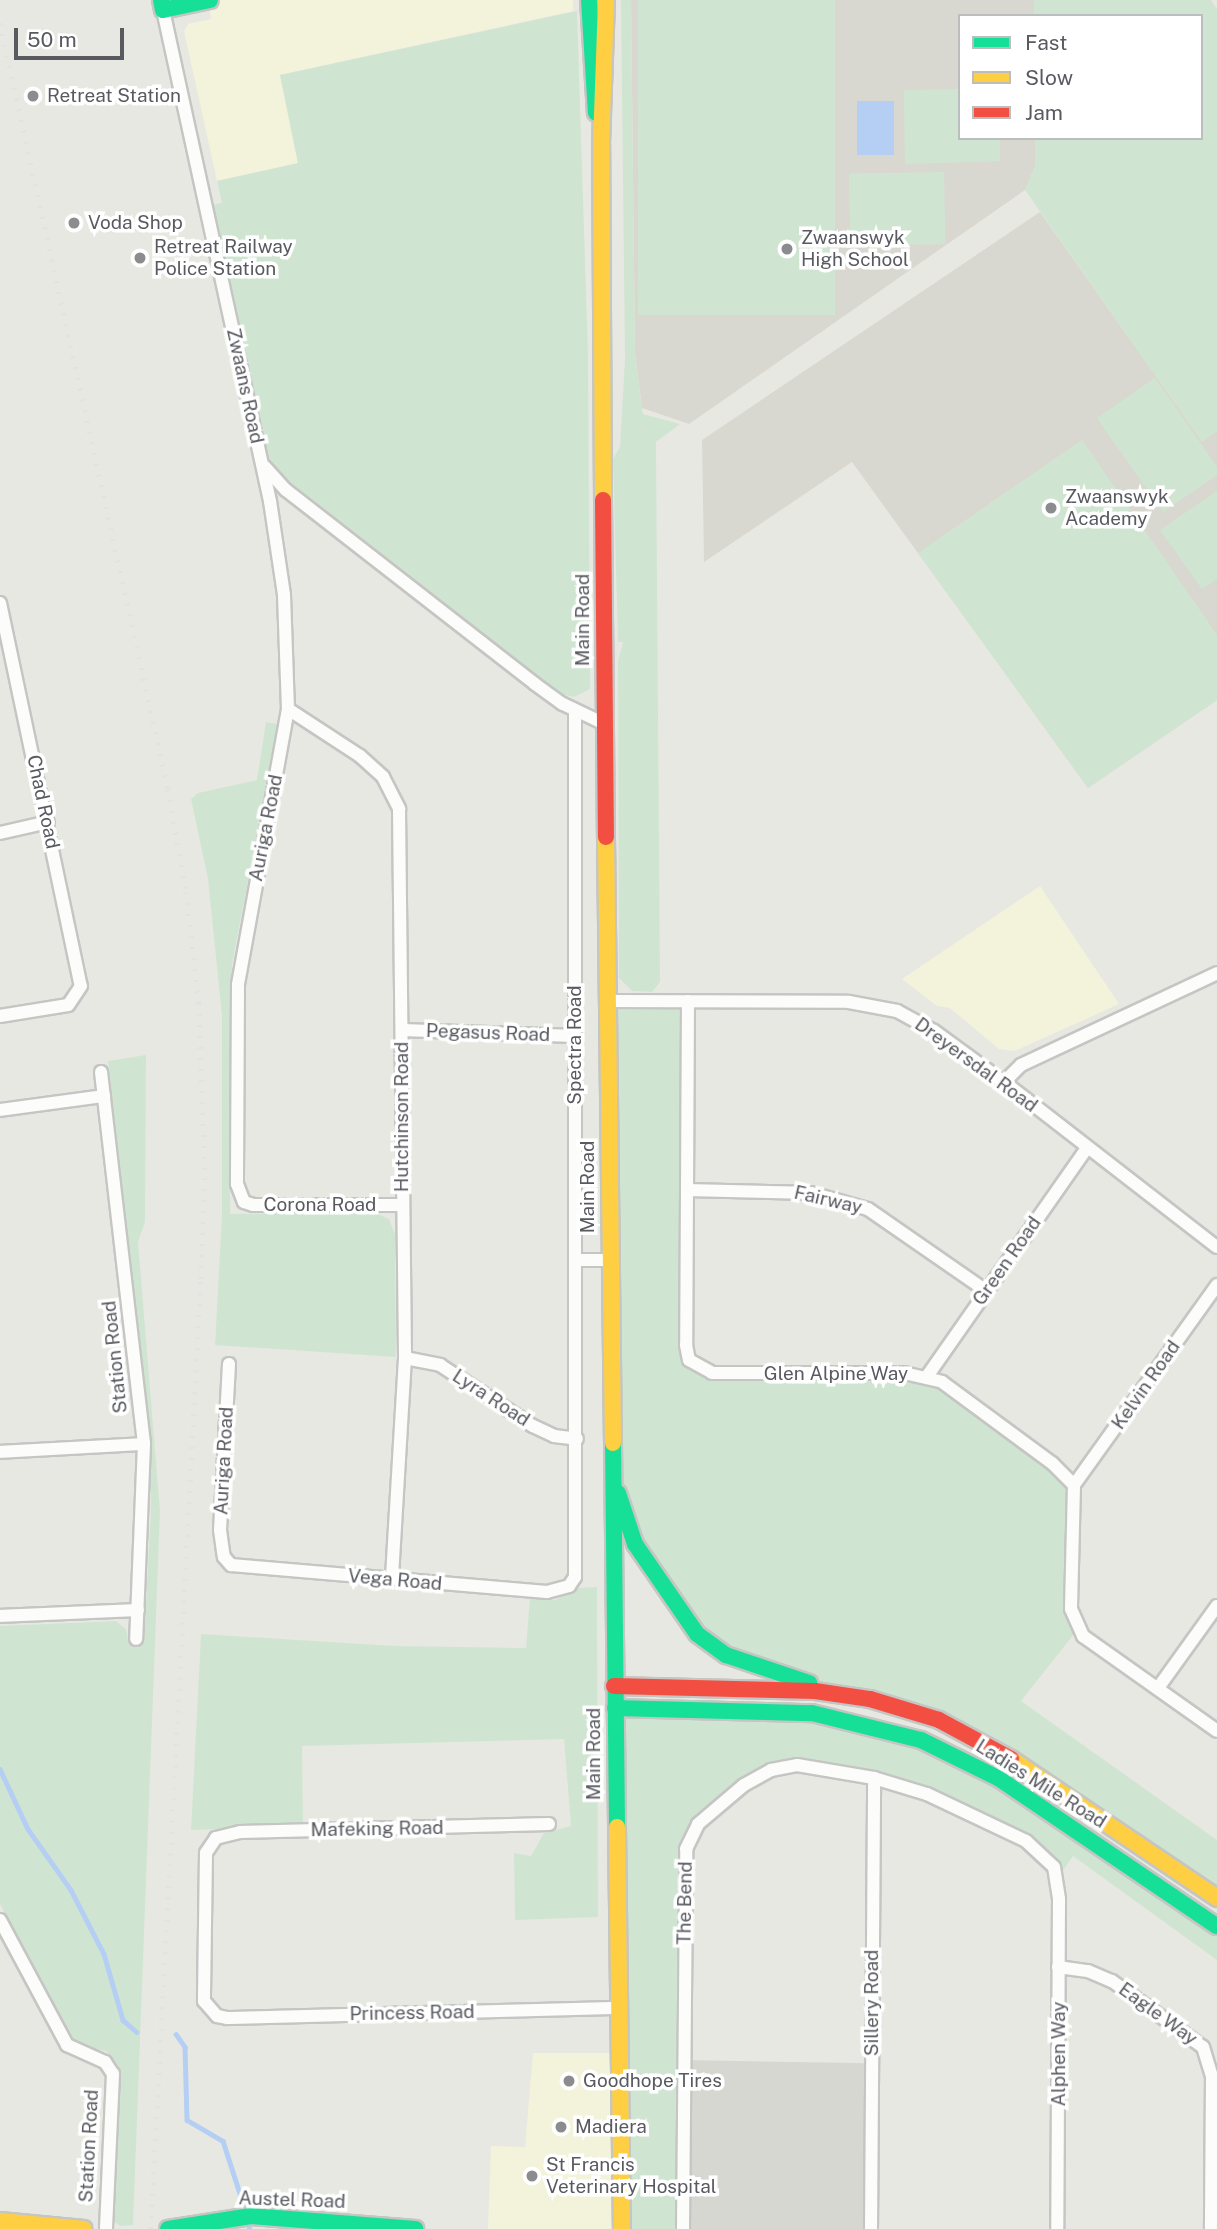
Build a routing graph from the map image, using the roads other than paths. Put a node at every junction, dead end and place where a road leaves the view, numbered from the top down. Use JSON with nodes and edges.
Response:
{"nodes":[{"id":1,"x":210,"y":0,"type":"edge"},
{"id":2,"x":589,"y":0,"type":"edge"},
{"id":3,"x":606,"y":0,"type":"edge"},
{"id":4,"x":162,"y":5,"type":"edge"},
{"id":5,"x":601,"y":144,"type":"junction"},
{"id":6,"x":261,"y":461,"type":"junction"},
{"id":7,"x":0,"y":603,"type":"edge"},
{"id":8,"x":288,"y":709,"type":"junction"},
{"id":9,"x":575,"y":711,"type":"junction"},
{"id":10,"x":605,"y":724,"type":"junction"},
{"id":11,"x":48,"y":822,"type":"junction"},
{"id":12,"x":0,"y":833,"type":"edge"},
{"id":13,"x":1217,"y":973,"type":"edge"},
{"id":14,"x":608,"y":1001,"type":"junction"},
{"id":15,"x":688,"y":1001,"type":"junction"},
{"id":16,"x":0,"y":1016,"type":"edge"},
{"id":17,"x":402,"y":1030,"type":"junction"},
{"id":18,"x":575,"y":1036,"type":"junction"},
{"id":19,"x":101,"y":1072,"type":"dead end"},
{"id":20,"x":1004,"y":1082,"type":"junction"},
{"id":21,"x":104,"y":1096,"type":"junction"},
{"id":22,"x":0,"y":1110,"type":"edge"},
{"id":23,"x":1087,"y":1148,"type":"junction"},
{"id":24,"x":687,"y":1190,"type":"junction"},
{"id":25,"x":240,"y":1197,"type":"joint"},
{"id":26,"x":402,"y":1205,"type":"junction"},
{"id":27,"x":1217,"y":1247,"type":"edge"},
{"id":28,"x":577,"y":1260,"type":"junction"},
{"id":29,"x":609,"y":1260,"type":"junction"},
{"id":30,"x":1217,"y":1285,"type":"edge"},
{"id":31,"x":985,"y":1290,"type":"junction"},
{"id":32,"x":405,"y":1358,"type":"junction"},
{"id":33,"x":229,"y":1364,"type":"dead end"},
{"id":34,"x":928,"y":1375,"type":"junction"},
{"id":35,"x":577,"y":1439,"type":"junction"},
{"id":36,"x":144,"y":1444,"type":"junction"},
{"id":37,"x":611,"y":1447,"type":"junction"},
{"id":38,"x":0,"y":1452,"type":"edge"},
{"id":39,"x":1074,"y":1485,"type":"junction"},
{"id":40,"x":224,"y":1558,"type":"joint"},
{"id":41,"x":392,"y":1579,"type":"junction"},
{"id":42,"x":569,"y":1586,"type":"joint"},
{"id":43,"x":1217,"y":1606,"type":"edge"},
{"id":44,"x":138,"y":1610,"type":"junction"},
{"id":45,"x":0,"y":1616,"type":"edge"},
{"id":46,"x":136,"y":1639,"type":"dead end"},
{"id":47,"x":614,"y":1686,"type":"junction"},
{"id":48,"x":1158,"y":1688,"type":"junction"},
{"id":49,"x":870,"y":1699,"type":"junction"},
{"id":50,"x":615,"y":1708,"type":"junction"},
{"id":51,"x":1217,"y":1731,"type":"edge"},
{"id":52,"x":874,"y":1778,"type":"junction"},
{"id":53,"x":549,"y":1824,"type":"dead end"},
{"id":54,"x":1058,"y":1878,"type":"joint"},
{"id":55,"x":1217,"y":1898,"type":"edge"},
{"id":56,"x":0,"y":1920,"type":"edge"},
{"id":57,"x":1217,"y":1926,"type":"edge"},
{"id":58,"x":1058,"y":1967,"type":"junction"},
{"id":59,"x":617,"y":2008,"type":"junction"},
{"id":60,"x":208,"y":2010,"type":"joint"},
{"id":61,"x":0,"y":2221,"type":"edge"},
{"id":62,"x":84,"y":2229,"type":"edge"},
{"id":63,"x":106,"y":2229,"type":"edge"},
{"id":64,"x":168,"y":2229,"type":"edge"},
{"id":65,"x":415,"y":2229,"type":"edge"},
{"id":66,"x":622,"y":2229,"type":"edge"},
{"id":67,"x":683,"y":2229,"type":"edge"},
{"id":68,"x":871,"y":2229,"type":"edge"},
{"id":69,"x":1057,"y":2229,"type":"edge"},
{"id":70,"x":1211,"y":2229,"type":"edge"}],
"edges":[{"from":1,"to":4,"type":"main road"},
{"from":2,"to":5,"type":"main road","name":"Main Road"},
{"from":3,"to":5,"type":"main road","name":"Main Road"},
{"from":4,"to":6,"type":"street","name":"Zwaans Road"},
{"from":5,"to":10,"type":"main road","name":"Main Road"},
{"from":6,"to":8,"type":"street","name":"Auriga Road"},
{"from":6,"to":9,"type":"street","name":"Zwaans Road"},
{"from":7,"to":11,"type":"street","name":"Chad Road"},
{"from":8,"to":17,"type":"street","name":"Hutchinson Road"},
{"from":8,"to":25,"type":"street","name":"Auriga Road"},
{"from":9,"to":10,"type":"street","name":"Zwaans Road"},
{"from":9,"to":18,"type":"street","name":"Spectra Road"},
{"from":10,"to":14,"type":"main road","name":"Main Road"},
{"from":11,"to":12,"type":"street"},
{"from":11,"to":16,"type":"street","name":"Chad Road"},
{"from":13,"to":20,"type":"street"},
{"from":14,"to":15,"type":"street","name":"Dreyersdal Road"},
{"from":14,"to":29,"type":"main road","name":"Main Road"},
{"from":15,"to":20,"type":"street","name":"Dreyersdal Road"},
{"from":15,"to":24,"type":"street","name":"Glen Alpine Way"},
{"from":17,"to":18,"type":"street","name":"Pegasus Road"},
{"from":17,"to":26,"type":"street","name":"Hutchinson Road"},
{"from":18,"to":28,"type":"street","name":"Spectra Road"},
{"from":19,"to":21,"type":"street","name":"Station Road"},
{"from":20,"to":23,"type":"street","name":"Dreyersdal Road"},
{"from":21,"to":22,"type":"street"},
{"from":21,"to":36,"type":"street","name":"Station Road"},
{"from":23,"to":27,"type":"street","name":"Dreyersdal Road"},
{"from":23,"to":31,"type":"street","name":"Green Road"},
{"from":24,"to":31,"type":"street","name":"Fairway"},
{"from":24,"to":34,"type":"street","name":"Glen Alpine Way"},
{"from":25,"to":26,"type":"street","name":"Corona Road"},
{"from":26,"to":32,"type":"street","name":"Hutchinson Road"},
{"from":28,"to":29,"type":"street"},
{"from":28,"to":35,"type":"street","name":"Spectra Road"},
{"from":29,"to":37,"type":"main road","name":"Main Road"},
{"from":30,"to":39,"type":"street","name":"Kelvin Road"},
{"from":31,"to":34,"type":"street","name":"Green Road"},
{"from":32,"to":35,"type":"street","name":"Lyra Road"},
{"from":32,"to":41,"type":"street","name":"Hutchinson Road"},
{"from":33,"to":40,"type":"street","name":"Auriga Road"},
{"from":34,"to":39,"type":"street","name":"Glen Alpine Way"},
{"from":35,"to":42,"type":"street","name":"Spectra Road"},
{"from":36,"to":38,"type":"street"},
{"from":36,"to":44,"type":"street","name":"Station Road"},
{"from":37,"to":47,"type":"main road","name":"Main Road"},
{"from":37,"to":49,"type":"main road"},
{"from":39,"to":48,"type":"street"},
{"from":40,"to":41,"type":"street","name":"Vega Road"},
{"from":41,"to":42,"type":"street","name":"Vega Road"},
{"from":43,"to":48,"type":"street"},
{"from":44,"to":45,"type":"street"},
{"from":44,"to":46,"type":"street","name":"Station Road"},
{"from":47,"to":49,"type":"main road","name":"Ladies Mile Road"},
{"from":47,"to":50,"type":"main road","name":"Main Road"},
{"from":48,"to":51,"type":"street"},
{"from":49,"to":55,"type":"main road","name":"Ladies Mile Road"},
{"from":50,"to":57,"type":"main road","name":"Ladies Mile Road"},
{"from":50,"to":59,"type":"main road","name":"Main Road"},
{"from":52,"to":54,"type":"street","name":"The Bend"},
{"from":52,"to":67,"type":"street","name":"The Bend"},
{"from":52,"to":68,"type":"street","name":"Sillery Road"},
{"from":53,"to":60,"type":"street","name":"Mafeking Road"},
{"from":54,"to":58,"type":"street","name":"Alphen Way"},
{"from":56,"to":63,"type":"street","name":"Station Road"},
{"from":58,"to":69,"type":"street","name":"Alphen Way"},
{"from":58,"to":70,"type":"street","name":"Eagle Way"},
{"from":59,"to":60,"type":"street","name":"Princess Road"},
{"from":59,"to":66,"type":"main road","name":"Main Road"},
{"from":61,"to":62,"type":"main road"},
{"from":64,"to":65,"type":"main road","name":"Austel Road"}]}
